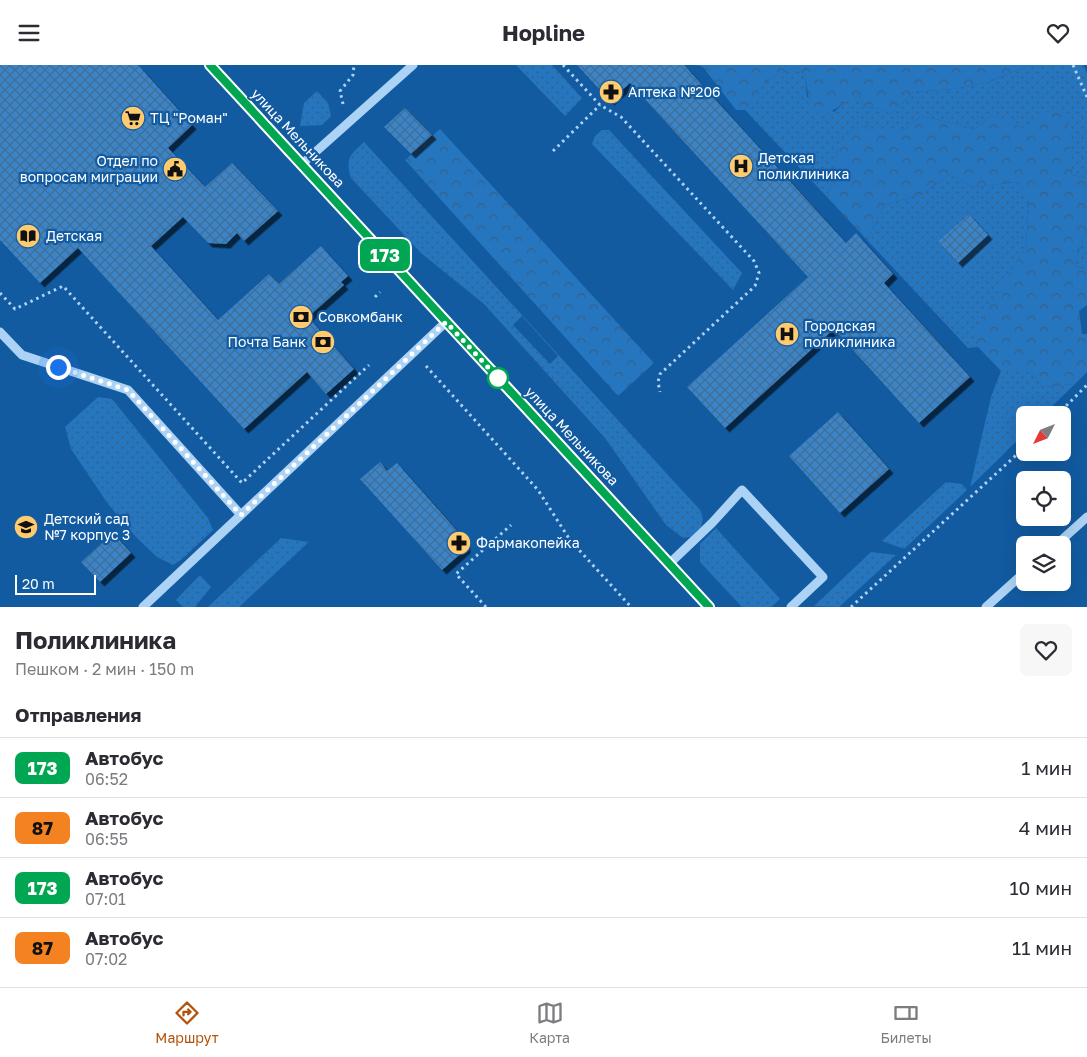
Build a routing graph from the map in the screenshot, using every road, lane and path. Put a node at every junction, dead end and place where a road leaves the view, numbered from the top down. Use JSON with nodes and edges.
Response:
{"nodes":[{"id":1,"x":210,"y":65,"type":"edge"},
{"id":2,"x":354,"y":65,"type":"edge"},
{"id":3,"x":413,"y":65,"type":"edge"},
{"id":4,"x":563,"y":65,"type":"edge"},
{"id":5,"x":1073,"y":65,"type":"edge"},
{"id":6,"x":1087,"y":97,"type":"edge"},
{"id":7,"x":344,"y":105,"type":"dead end"},
{"id":8,"x":600,"y":105,"type":"junction"},
{"id":9,"x":553,"y":151,"type":"dead end"},
{"id":10,"x":302,"y":164,"type":"junction"},
{"id":11,"x":380,"y":292,"type":"dead end"},
{"id":12,"x":374,"y":297,"type":"dead end"},
{"id":13,"x":446,"y":322,"type":"junction"},
{"id":14,"x":0,"y":332,"type":"edge"},
{"id":15,"x":422,"y":361,"type":"dead end"},
{"id":16,"x":369,"y":365,"type":"dead end"},
{"id":17,"x":1087,"y":385,"type":"edge"},
{"id":18,"x":660,"y":392,"type":"dead end"},
{"id":19,"x":1066,"y":406,"type":"edge"},
{"id":20,"x":1016,"y":455,"type":"edge"},
{"id":21,"x":270,"y":458,"type":"dead end"},
{"id":22,"x":241,"y":515,"type":"junction"},
{"id":23,"x":1087,"y":517,"type":"edge"},
{"id":24,"x":511,"y":525,"type":"dead end"},
{"id":25,"x":1066,"y":536,"type":"edge"},
{"id":26,"x":669,"y":564,"type":"junction"},
{"id":27,"x":1016,"y":580,"type":"edge"},
{"id":28,"x":143,"y":607,"type":"edge"},
{"id":29,"x":486,"y":607,"type":"edge"},
{"id":30,"x":631,"y":607,"type":"edge"},
{"id":31,"x":709,"y":607,"type":"edge"},
{"id":32,"x":791,"y":607,"type":"edge"},
{"id":33,"x":851,"y":607,"type":"edge"},
{"id":34,"x":986,"y":607,"type":"edge"}],
"edges":[{"from":1,"to":10,"type":"main road","name":"улица Мельникова"},
{"from":2,"to":7,"type":"path"},
{"from":3,"to":10,"type":"lane"},
{"from":4,"to":8,"type":"path"},
{"from":5,"to":6,"type":"path"},
{"from":8,"to":9,"type":"path"},
{"from":8,"to":18,"type":"path"},
{"from":10,"to":13,"type":"main road","name":"улица Мельникова"},
{"from":11,"to":12,"type":"path"},
{"from":13,"to":22,"type":"lane"},
{"from":13,"to":26,"type":"main road","name":"улица Мельникова"},
{"from":14,"to":22,"type":"lane"},
{"from":15,"to":30,"type":"path"},
{"from":16,"to":21,"type":"path"},
{"from":17,"to":19,"type":"path"},
{"from":20,"to":33,"type":"path"},
{"from":22,"to":28,"type":"lane"},
{"from":23,"to":25,"type":"lane"},
{"from":24,"to":29,"type":"path"},
{"from":26,"to":31,"type":"main road","name":"улица Мельникова"},
{"from":26,"to":32,"type":"lane"},
{"from":27,"to":34,"type":"lane"}]}
